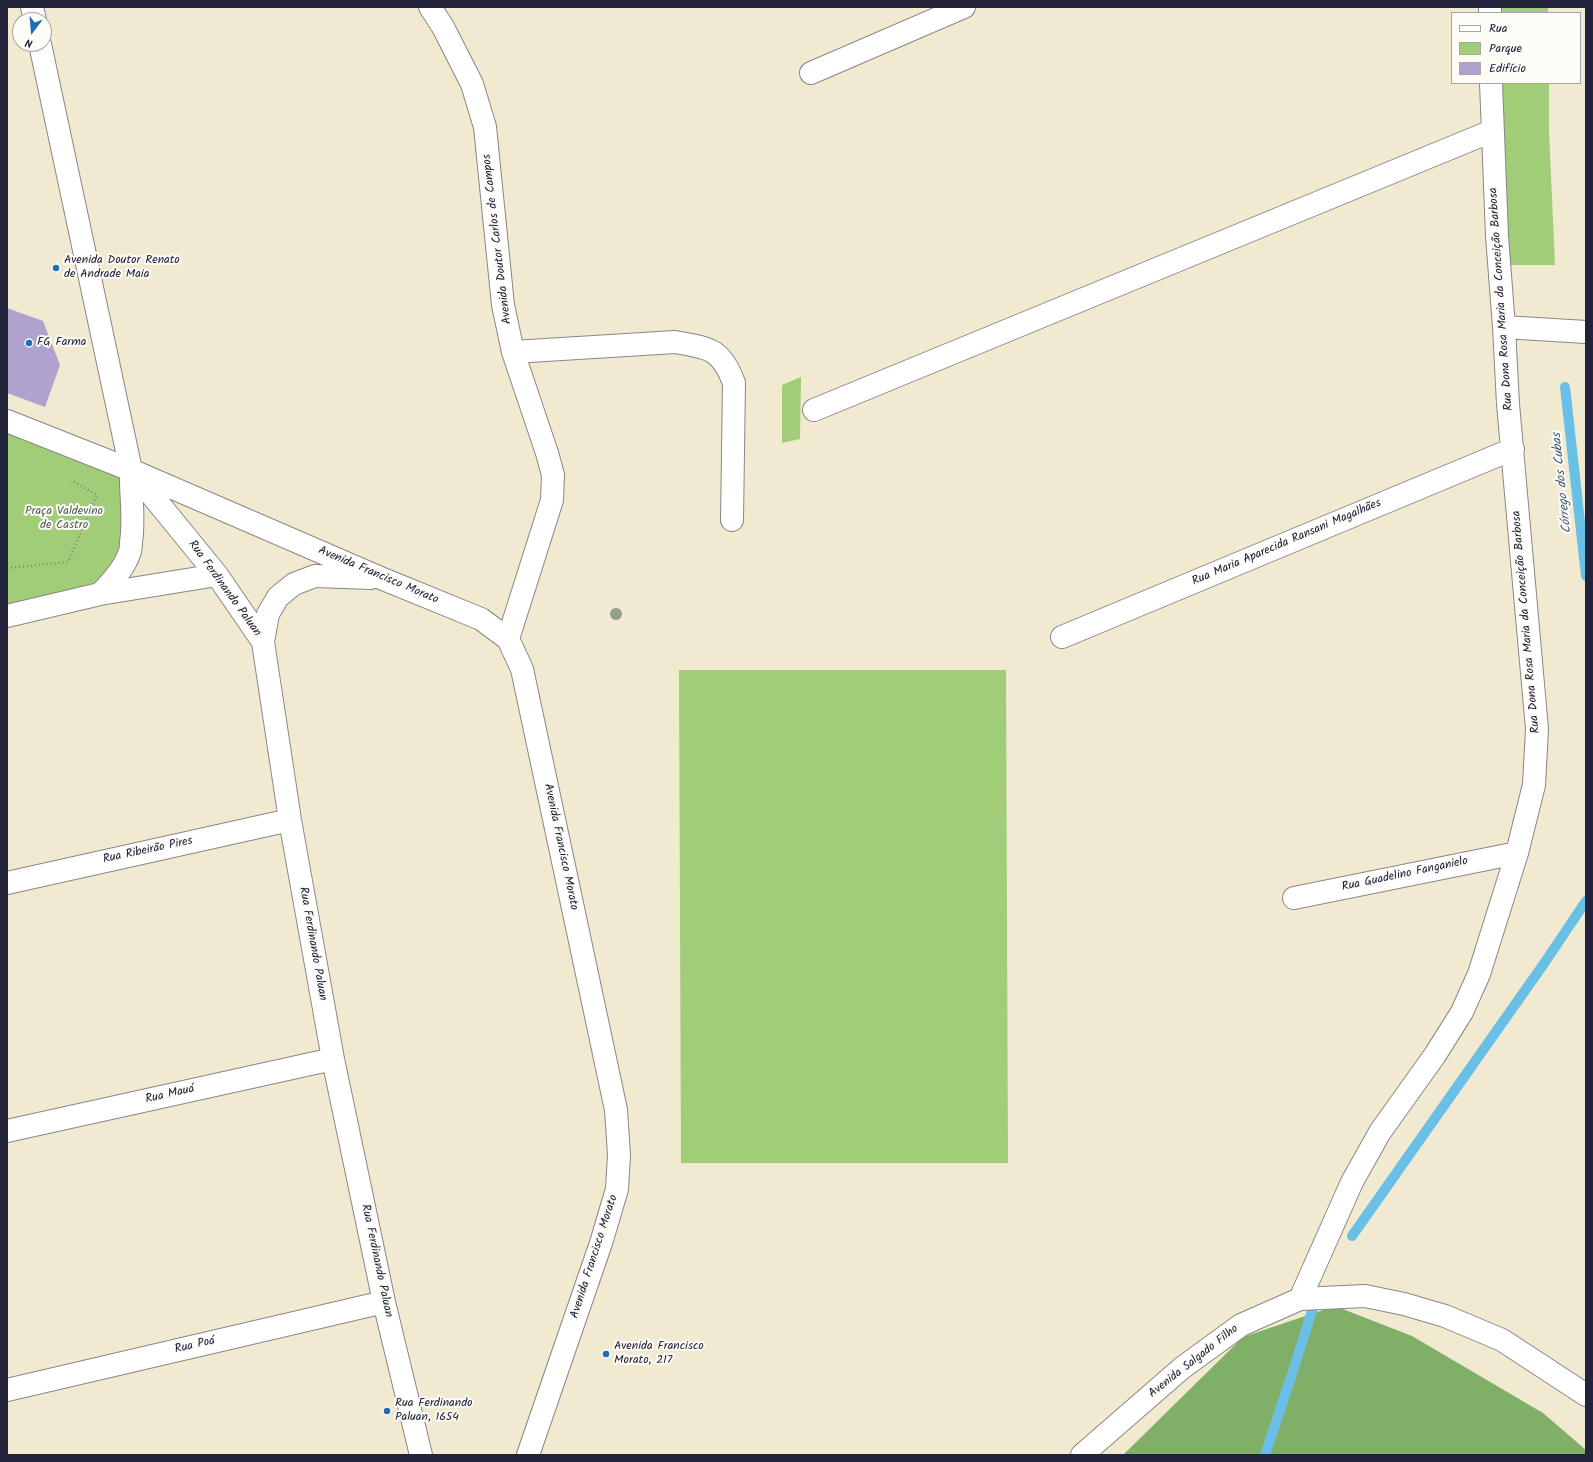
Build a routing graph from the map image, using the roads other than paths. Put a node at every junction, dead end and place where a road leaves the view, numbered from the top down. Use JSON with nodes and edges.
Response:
{"nodes":[{"id":1,"x":430,"y":7,"type":"edge"},
{"id":2,"x":964,"y":7,"type":"edge"},
{"id":3,"x":42,"y":52,"type":"edge"},
{"id":4,"x":811,"y":73,"type":"dead end"},
{"id":5,"x":1491,"y":84,"type":"edge"},
{"id":6,"x":1492,"y":131,"type":"junction"},
{"id":7,"x":1504,"y":327,"type":"junction"},
{"id":8,"x":1586,"y":332,"type":"edge"},
{"id":9,"x":513,"y":352,"type":"junction"},
{"id":10,"x":814,"y":410,"type":"dead end"},
{"id":11,"x":7,"y":421,"type":"edge"},
{"id":12,"x":1513,"y":449,"type":"junction"},
{"id":13,"x":131,"y":470,"type":"junction"},
{"id":14,"x":732,"y":520,"type":"dead end"},
{"id":15,"x":217,"y":575,"type":"junction"},
{"id":16,"x":383,"y":579,"type":"junction"},
{"id":17,"x":100,"y":594,"type":"junction"},
{"id":18,"x":7,"y":616,"type":"edge"},
{"id":19,"x":1062,"y":637,"type":"dead end"},
{"id":20,"x":508,"y":639,"type":"junction"},
{"id":21,"x":263,"y":642,"type":"junction"},
{"id":22,"x":290,"y":820,"type":"junction"},
{"id":23,"x":1517,"y":853,"type":"junction"},
{"id":24,"x":7,"y":882,"type":"edge"},
{"id":25,"x":1294,"y":898,"type":"dead end"},
{"id":26,"x":333,"y":1059,"type":"junction"},
{"id":27,"x":7,"y":1131,"type":"edge"},
{"id":28,"x":1300,"y":1299,"type":"junction"},
{"id":29,"x":384,"y":1302,"type":"junction"},
{"id":30,"x":7,"y":1390,"type":"edge"},
{"id":31,"x":1586,"y":1395,"type":"edge"},
{"id":32,"x":421,"y":1455,"type":"edge"},
{"id":33,"x":528,"y":1455,"type":"edge"},
{"id":34,"x":1082,"y":1455,"type":"edge"}],
"edges":[{"from":1,"to":9,"type":"street","name":"Avenida Doutor Carlos de Campos"},
{"from":2,"to":4,"type":"street"},
{"from":3,"to":13,"type":"street"},
{"from":5,"to":6,"type":"street","name":"Rua Dona Rosa Maria da Conceição Barbosa"},
{"from":6,"to":7,"type":"street","name":"Rua Dona Rosa Maria da Conceição Barbosa"},
{"from":6,"to":10,"type":"street"},
{"from":7,"to":8,"type":"street"},
{"from":7,"to":12,"type":"street","name":"Rua Dona Rosa Maria da Conceição Barbosa"},
{"from":9,"to":14,"type":"street"},
{"from":9,"to":20,"type":"street","name":"Avenida Doutor Carlos de Campos"},
{"from":11,"to":13,"type":"street","name":"Avenida Francisco Morato"},
{"from":12,"to":19,"type":"street","name":"Rua Maria Aparecida Ransani Magalhães"},
{"from":12,"to":23,"type":"street","name":"Rua Dona Rosa Maria da Conceição Barbosa"},
{"from":13,"to":15,"type":"street","name":"Rua Ferdinando Paluan"},
{"from":13,"to":16,"type":"street","name":"Avenida Francisco Morato"},
{"from":13,"to":17,"type":"street"},
{"from":15,"to":17,"type":"street"},
{"from":15,"to":21,"type":"street","name":"Rua Ferdinando Paluan"},
{"from":16,"to":20,"type":"street","name":"Avenida Francisco Morato"},
{"from":16,"to":21,"type":"street"},
{"from":17,"to":18,"type":"street"},
{"from":20,"to":33,"type":"street","name":"Avenida Francisco Morato"},
{"from":21,"to":22,"type":"street","name":"Rua Ferdinando Paluan"},
{"from":22,"to":24,"type":"street","name":"Rua Ribeirão Pires"},
{"from":22,"to":26,"type":"street","name":"Rua Ferdinando Paluan"},
{"from":23,"to":25,"type":"street","name":"Rua Guadelino Fanganielo"},
{"from":23,"to":28,"type":"street","name":"Rua Dona Rosa Maria da Conceição Barbosa"},
{"from":26,"to":27,"type":"street","name":"Rua Mauá"},
{"from":26,"to":29,"type":"street","name":"Rua Ferdinando Paluan"},
{"from":28,"to":31,"type":"street","name":"Avenida Salgado Filho"},
{"from":28,"to":34,"type":"street","name":"Avenida Salgado Filho"},
{"from":29,"to":30,"type":"street","name":"Rua Poá"},
{"from":29,"to":32,"type":"street","name":"Rua Ferdinando Paluan"}]}
